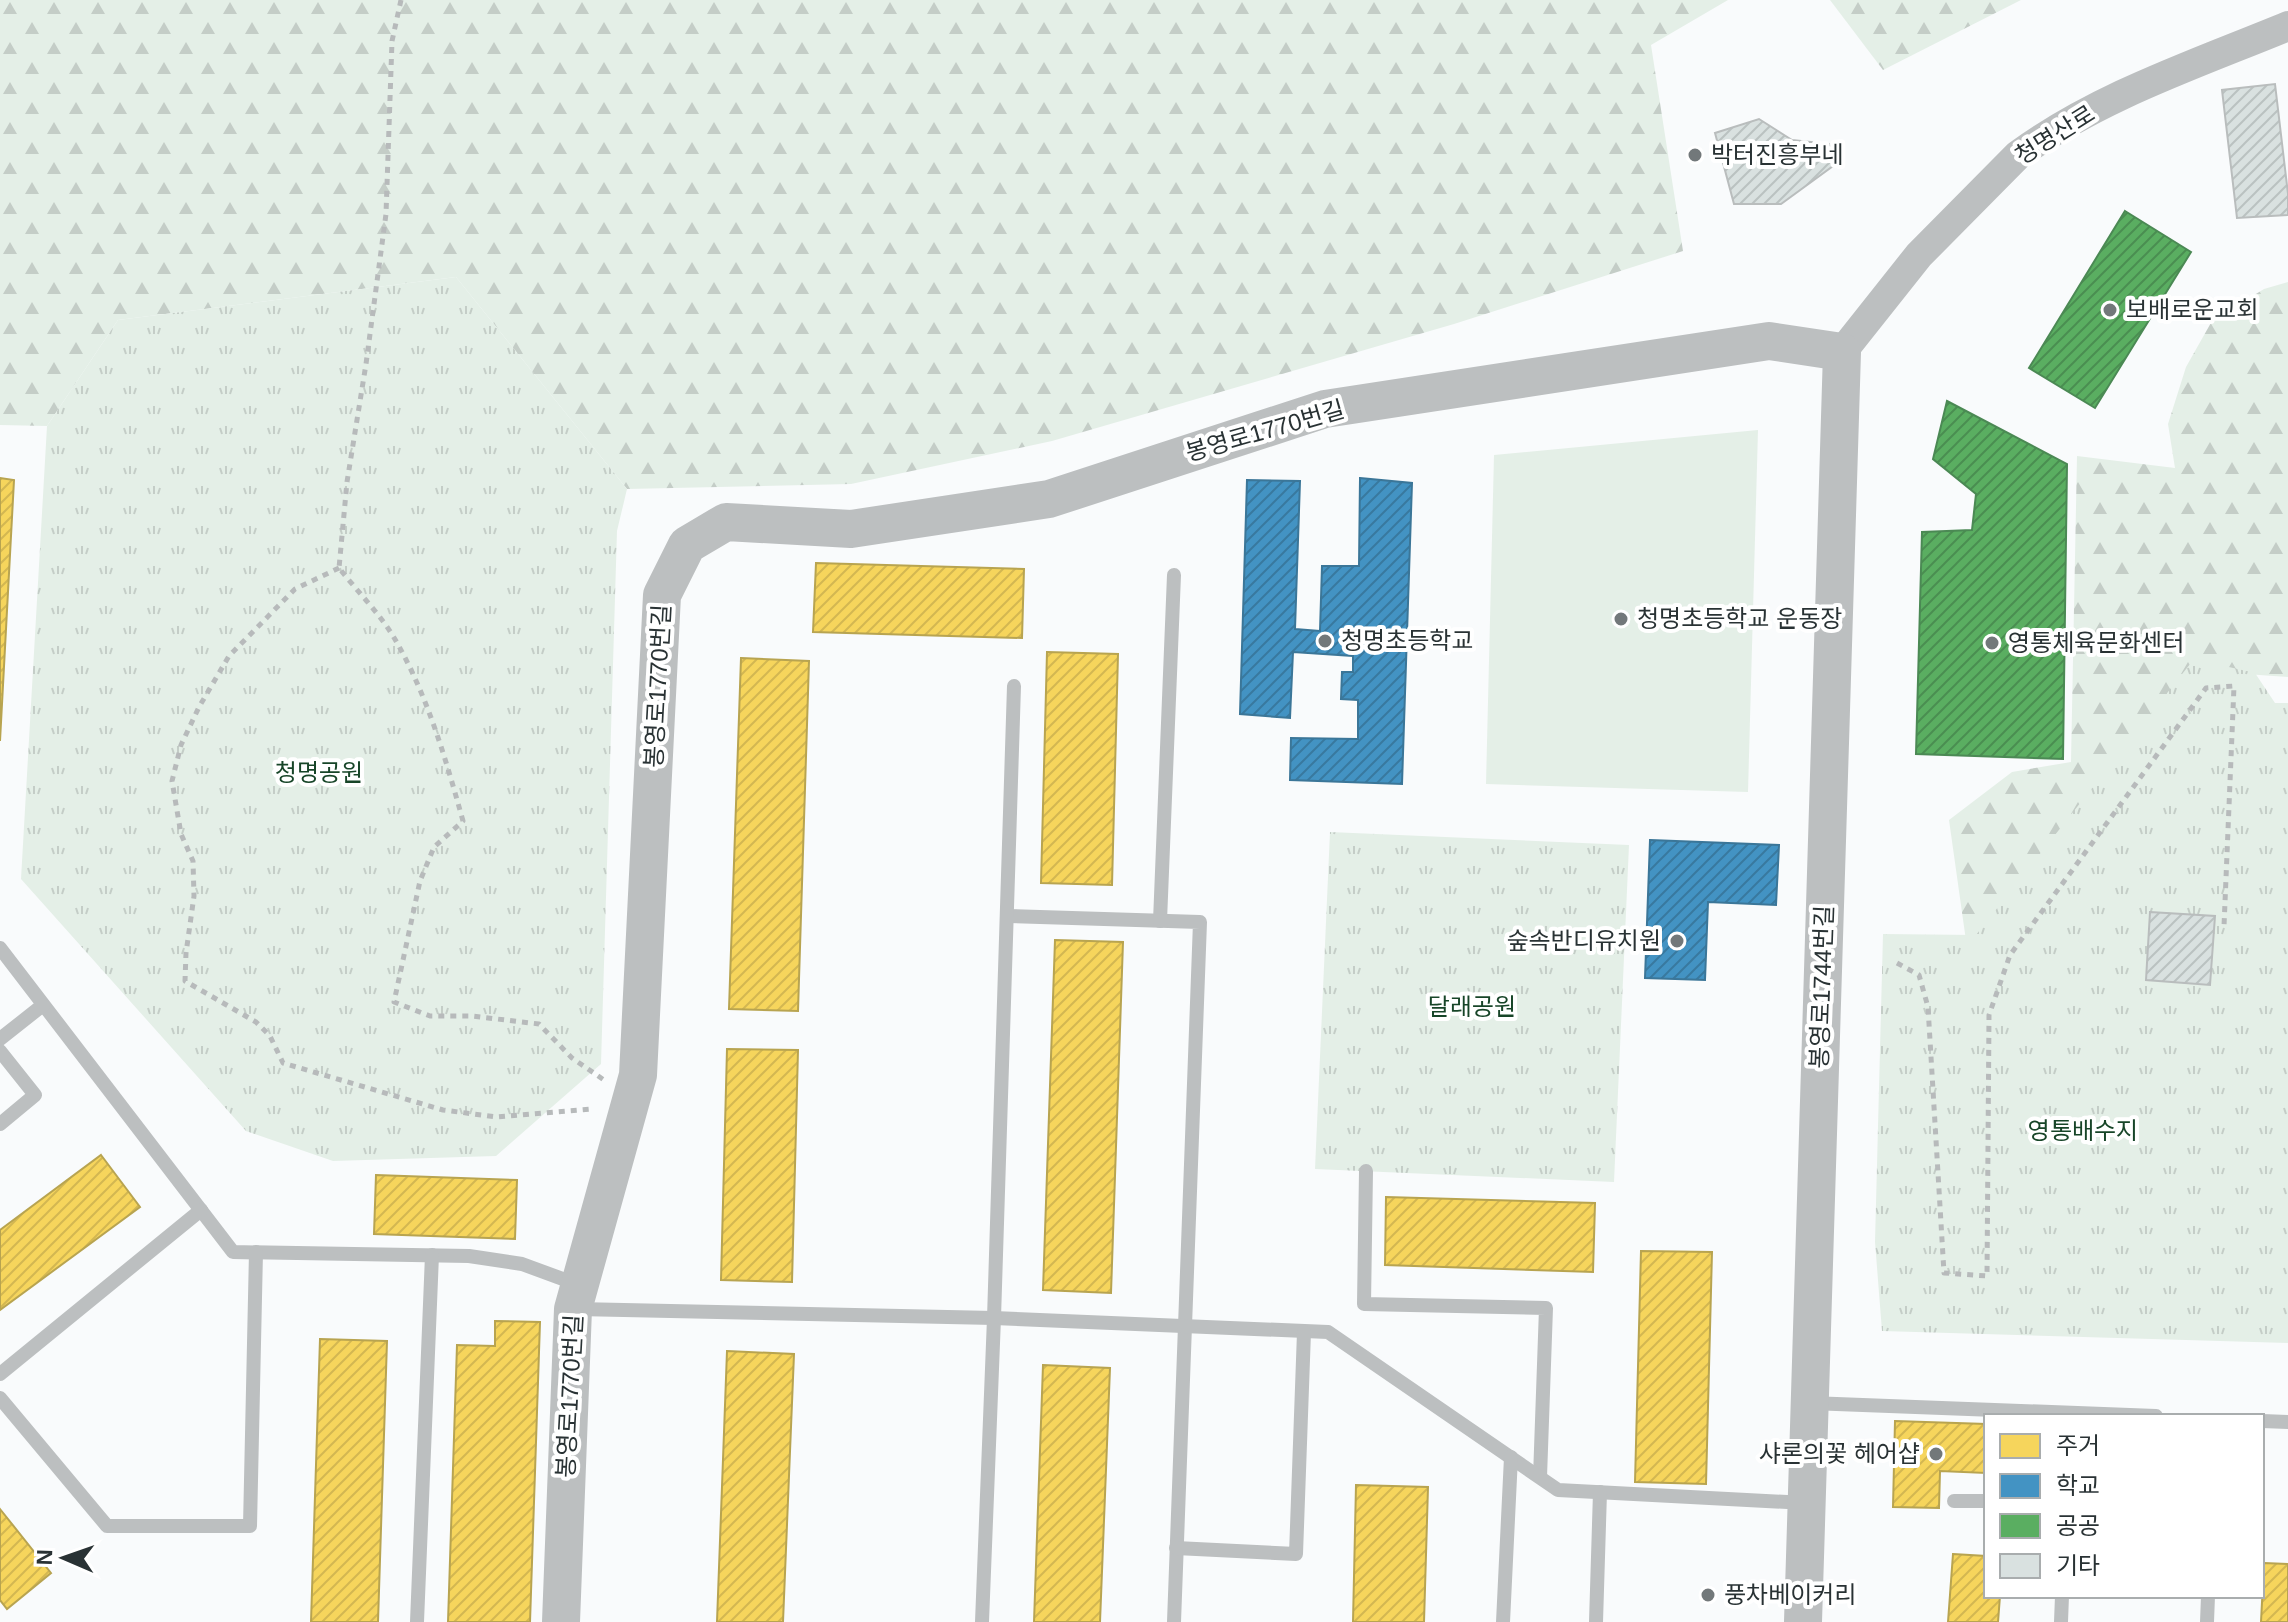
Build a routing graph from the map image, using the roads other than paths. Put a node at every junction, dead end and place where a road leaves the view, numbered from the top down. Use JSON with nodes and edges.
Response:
{"nodes":[{"id":1,"x":2288,"y":26,"type":"edge"},
{"id":2,"x":1842,"y":352,"type":"junction"},
{"id":3,"x":1174,"y":575,"type":"dead end"},
{"id":4,"x":1014,"y":686,"type":"dead end"},
{"id":5,"x":1008,"y":916,"type":"junction"},
{"id":6,"x":1160,"y":921,"type":"junction"},
{"id":7,"x":0,"y":948,"type":"edge"},
{"id":8,"x":43,"y":1005,"type":"junction"},
{"id":9,"x":0,"y":1039,"type":"edge"},
{"id":10,"x":0,"y":1051,"type":"edge"},
{"id":11,"x":0,"y":1124,"type":"edge"},
{"id":12,"x":1366,"y":1171,"type":"dead end"},
{"id":13,"x":201,"y":1210,"type":"junction"},
{"id":14,"x":256,"y":1252,"type":"junction"},
{"id":15,"x":432,"y":1255,"type":"junction"},
{"id":16,"x":576,"y":1297,"type":"junction"},
{"id":17,"x":994,"y":1318,"type":"junction"},
{"id":18,"x":1184,"y":1326,"type":"junction"},
{"id":19,"x":1304,"y":1332,"type":"junction"},
{"id":20,"x":0,"y":1374,"type":"edge"},
{"id":21,"x":0,"y":1398,"type":"edge"},
{"id":22,"x":1810,"y":1403,"type":"junction"},
{"id":23,"x":2037,"y":1413,"type":"edge"},
{"id":24,"x":2077,"y":1414,"type":"edge"},
{"id":25,"x":2264,"y":1421,"type":"edge"},
{"id":26,"x":2288,"y":1422,"type":"edge"},
{"id":27,"x":1511,"y":1457,"type":"junction"},
{"id":28,"x":1540,"y":1477,"type":"junction"},
{"id":29,"x":1600,"y":1492,"type":"junction"},
{"id":30,"x":1954,"y":1501,"type":"dead end"},
{"id":31,"x":1984,"y":1501,"type":"edge"},
{"id":32,"x":1806,"y":1503,"type":"junction"},
{"id":33,"x":1176,"y":1548,"type":"junction"},
{"id":34,"x":2062,"y":1598,"type":"edge"},
{"id":35,"x":2208,"y":1598,"type":"edge"},
{"id":36,"x":417,"y":1622,"type":"edge"},
{"id":37,"x":561,"y":1622,"type":"edge"},
{"id":38,"x":982,"y":1622,"type":"edge"},
{"id":39,"x":1174,"y":1622,"type":"edge"},
{"id":40,"x":1503,"y":1622,"type":"edge"},
{"id":41,"x":1596,"y":1622,"type":"edge"},
{"id":42,"x":1803,"y":1622,"type":"edge"},
{"id":43,"x":2061,"y":1622,"type":"edge"},
{"id":44,"x":2207,"y":1622,"type":"edge"}],
"edges":[{"from":1,"to":2,"type":"street","name":"청명산로"},
{"from":2,"to":16,"type":"street","name":"봉영로1770번길"},
{"from":2,"to":22,"type":"street","name":"봉영로1744번길"},
{"from":3,"to":6,"type":"lane"},
{"from":4,"to":5,"type":"lane"},
{"from":5,"to":6,"type":"lane"},
{"from":5,"to":17,"type":"lane"},
{"from":6,"to":18,"type":"lane"},
{"from":7,"to":8,"type":"lane"},
{"from":8,"to":9,"type":"lane"},
{"from":8,"to":13,"type":"lane"},
{"from":10,"to":11,"type":"lane"},
{"from":12,"to":28,"type":"lane"},
{"from":13,"to":14,"type":"lane"},
{"from":13,"to":20,"type":"lane"},
{"from":14,"to":15,"type":"lane"},
{"from":14,"to":21,"type":"lane"},
{"from":15,"to":16,"type":"lane"},
{"from":15,"to":36,"type":"lane"},
{"from":16,"to":17,"type":"lane"},
{"from":16,"to":37,"type":"street","name":"봉영로1770번길"},
{"from":17,"to":18,"type":"lane"},
{"from":17,"to":38,"type":"lane"},
{"from":18,"to":19,"type":"lane"},
{"from":18,"to":33,"type":"lane"},
{"from":19,"to":27,"type":"lane"},
{"from":19,"to":33,"type":"lane"},
{"from":22,"to":23,"type":"lane"},
{"from":22,"to":32,"type":"street","name":"봉영로1744번길"},
{"from":23,"to":24,"type":"lane"},
{"from":25,"to":26,"type":"lane"},
{"from":27,"to":28,"type":"lane"},
{"from":27,"to":40,"type":"lane"},
{"from":28,"to":29,"type":"lane"},
{"from":29,"to":32,"type":"lane"},
{"from":29,"to":41,"type":"lane"},
{"from":30,"to":31,"type":"lane"},
{"from":32,"to":42,"type":"street","name":"봉영로1744번길"},
{"from":33,"to":39,"type":"lane"},
{"from":34,"to":43,"type":"lane"},
{"from":35,"to":44,"type":"lane"}]}
